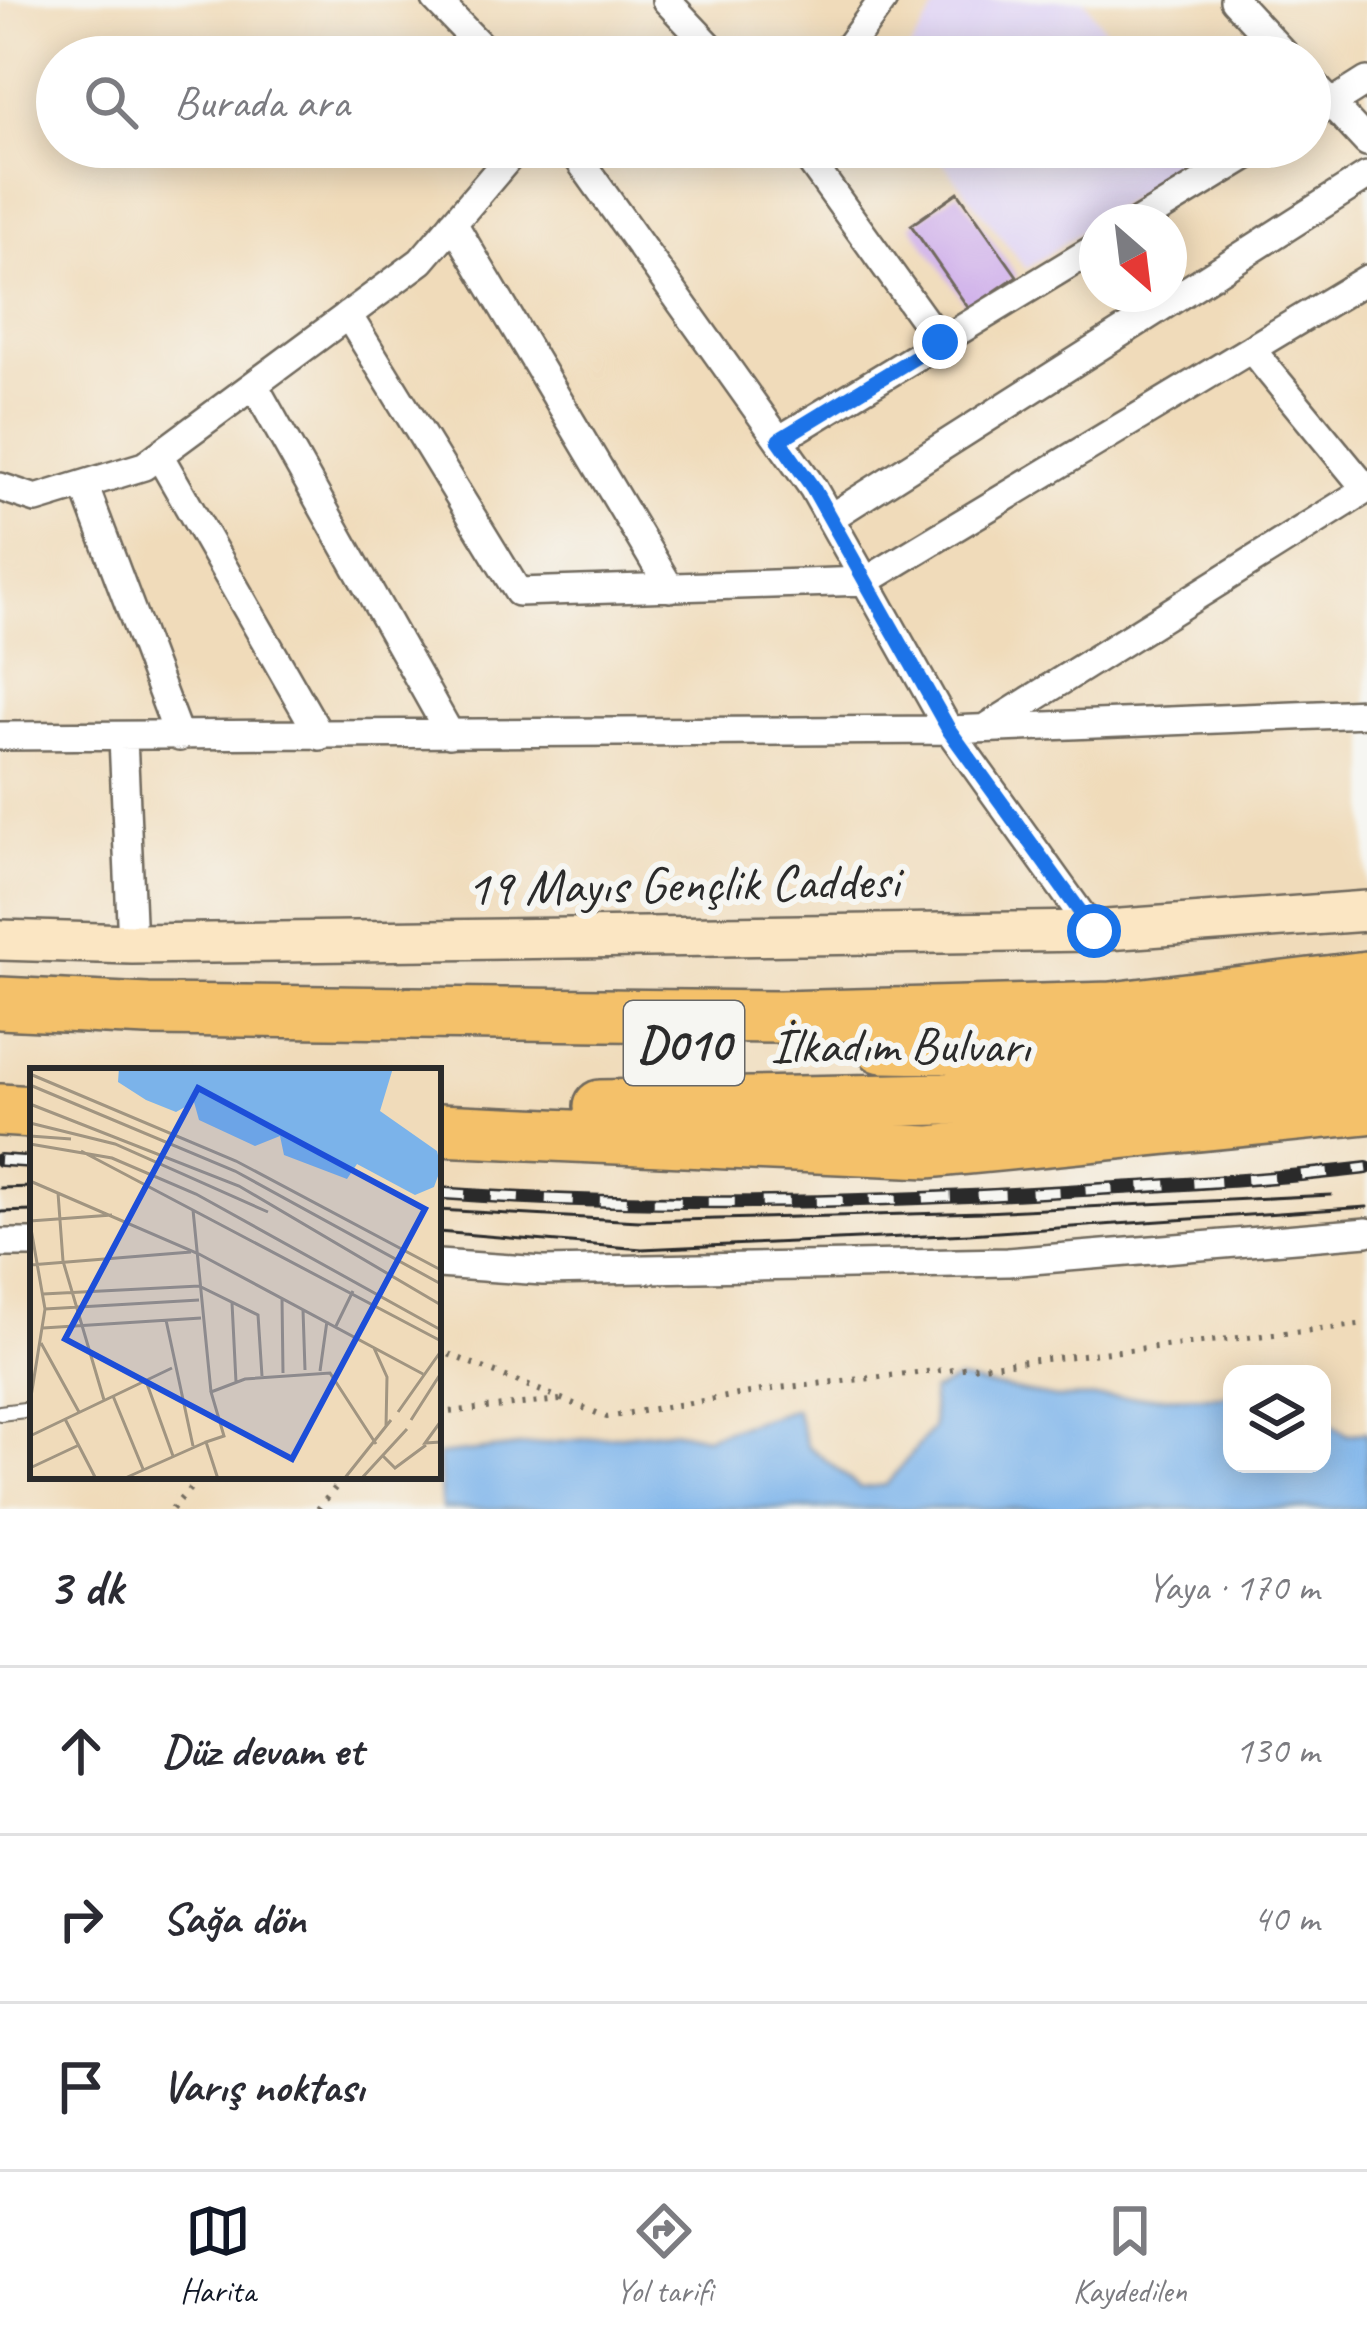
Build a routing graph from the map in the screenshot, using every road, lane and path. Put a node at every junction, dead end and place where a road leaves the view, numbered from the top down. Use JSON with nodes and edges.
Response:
{"nodes":[{"id":1,"x":436,"y":0,"type":"edge"},
{"id":2,"x":666,"y":0,"type":"edge"},
{"id":3,"x":1234,"y":0,"type":"edge"},
{"id":4,"x":880,"y":1,"type":"edge"},
{"id":5,"x":471,"y":36,"type":"edge"},
{"id":6,"x":700,"y":36,"type":"edge"},
{"id":7,"x":856,"y":36,"type":"edge"},
{"id":8,"x":1267,"y":36,"type":"edge"},
{"id":9,"x":1367,"y":81,"type":"edge"},
{"id":10,"x":1331,"y":104,"type":"edge"},
{"id":11,"x":1331,"y":118,"type":"edge"},
{"id":12,"x":1367,"y":142,"type":"edge"},
{"id":13,"x":500,"y":168,"type":"edge"},
{"id":14,"x":585,"y":168,"type":"edge"},
{"id":15,"x":815,"y":168,"type":"edge"},
{"id":16,"x":1227,"y":168,"type":"edge"},
{"id":17,"x":1367,"y":176,"type":"edge"},
{"id":18,"x":1168,"y":204,"type":"edge"},
{"id":19,"x":453,"y":223,"type":"junction"},
{"id":20,"x":1079,"y":258,"type":"edge"},
{"id":21,"x":1367,"y":279,"type":"edge"},
{"id":22,"x":348,"y":315,"type":"junction"},
{"id":23,"x":940,"y":342,"type":"junction"},
{"id":24,"x":1251,"y":349,"type":"junction"},
{"id":25,"x":254,"y":385,"type":"junction"},
{"id":26,"x":779,"y":440,"type":"junction"},
{"id":27,"x":159,"y":455,"type":"junction"},
{"id":28,"x":84,"y":484,"type":"junction"},
{"id":29,"x":0,"y":487,"type":"edge"},
{"id":30,"x":1367,"y":490,"type":"edge"},
{"id":31,"x":830,"y":518,"type":"junction"},
{"id":32,"x":866,"y":581,"type":"junction"},
{"id":33,"x":670,"y":588,"type":"junction"},
{"id":34,"x":1367,"y":713,"type":"edge"},
{"id":35,"x":984,"y":729,"type":"junction"},
{"id":36,"x":949,"y":730,"type":"junction"},
{"id":37,"x":450,"y":734,"type":"junction"},
{"id":38,"x":0,"y":736,"type":"edge"},
{"id":39,"x":320,"y":736,"type":"junction"},
{"id":40,"x":123,"y":737,"type":"junction"},
{"id":41,"x":179,"y":737,"type":"junction"},
{"id":42,"x":1367,"y":911,"type":"edge"},
{"id":43,"x":1094,"y":931,"type":"junction"},
{"id":44,"x":0,"y":940,"type":"edge"},
{"id":45,"x":132,"y":944,"type":"junction"},
{"id":46,"x":1367,"y":977,"type":"edge"},
{"id":47,"x":0,"y":1003,"type":"edge"},
{"id":48,"x":1367,"y":1023,"type":"edge"},
{"id":49,"x":0,"y":1030,"type":"edge"},
{"id":50,"x":1367,"y":1063,"type":"edge"},
{"id":51,"x":0,"y":1082,"type":"edge"},
{"id":52,"x":30,"y":1084,"type":"edge"},
{"id":53,"x":441,"y":1101,"type":"edge"},
{"id":54,"x":1367,"y":1108,"type":"edge"},
{"id":55,"x":0,"y":1110,"type":"edge"},
{"id":56,"x":30,"y":1112,"type":"edge"},
{"id":57,"x":441,"y":1130,"type":"edge"},
{"id":58,"x":1367,"y":1232,"type":"edge"},
{"id":59,"x":30,"y":1243,"type":"edge"},
{"id":60,"x":0,"y":1244,"type":"edge"},
{"id":61,"x":441,"y":1264,"type":"edge"},
{"id":62,"x":1367,"y":1324,"type":"edge"},
{"id":63,"x":441,"y":1351,"type":"edge"},
{"id":64,"x":563,"y":1399,"type":"junction"},
{"id":65,"x":30,"y":1409,"type":"edge"},
{"id":66,"x":0,"y":1413,"type":"edge"},
{"id":67,"x":441,"y":1413,"type":"edge"},
{"id":68,"x":198,"y":1479,"type":"edge"},
{"id":69,"x":343,"y":1479,"type":"edge"},
{"id":70,"x":172,"y":1509,"type":"edge"},
{"id":71,"x":318,"y":1509,"type":"edge"}],
"edges":[{"from":1,"to":5,"type":"street"},
{"from":2,"to":6,"type":"street"},
{"from":3,"to":8,"type":"street"},
{"from":4,"to":7,"type":"street"},
{"from":9,"to":10,"type":"street"},
{"from":11,"to":12,"type":"street"},
{"from":13,"to":19,"type":"street"},
{"from":14,"to":26,"type":"street"},
{"from":15,"to":23,"type":"street"},
{"from":16,"to":18,"type":"street"},
{"from":17,"to":31,"type":"street"},
{"from":19,"to":22,"type":"street"},
{"from":19,"to":33,"type":"street"},
{"from":20,"to":23,"type":"street"},
{"from":21,"to":24,"type":"street"},
{"from":22,"to":25,"type":"street"},
{"from":22,"to":33,"type":"street"},
{"from":23,"to":26,"type":"street"},
{"from":24,"to":30,"type":"street"},
{"from":24,"to":32,"type":"street"},
{"from":25,"to":27,"type":"street"},
{"from":25,"to":37,"type":"street"},
{"from":26,"to":31,"type":"street"},
{"from":27,"to":28,"type":"street"},
{"from":27,"to":39,"type":"street"},
{"from":28,"to":29,"type":"street"},
{"from":28,"to":41,"type":"street"},
{"from":30,"to":35,"type":"street"},
{"from":31,"to":32,"type":"street"},
{"from":32,"to":33,"type":"street"},
{"from":32,"to":36,"type":"street"},
{"from":34,"to":35,"type":"street"},
{"from":35,"to":36,"type":"street"},
{"from":36,"to":37,"type":"street"},
{"from":36,"to":43,"type":"street"},
{"from":37,"to":39,"type":"street"},
{"from":38,"to":40,"type":"street"},
{"from":39,"to":41,"type":"street"},
{"from":40,"to":41,"type":"street"},
{"from":40,"to":45,"type":"street"},
{"from":42,"to":43,"type":"main road","name":"19 Mayıs Gençlik Caddesi"},
{"from":43,"to":45,"type":"main road","name":"19 Mayıs Gençlik Caddesi"},
{"from":44,"to":45,"type":"main road","name":"19 Mayıs Gençlik Caddesi"},
{"from":46,"to":47,"type":"highway"},
{"from":48,"to":49,"type":"highway","name":"İlkadım Bulvarı","number":"D010"},
{"from":50,"to":53,"type":"highway","name":"İlkadım Bulvarı","number":"D010"},
{"from":51,"to":52,"type":"highway"},
{"from":54,"to":57,"type":"highway"},
{"from":55,"to":56,"type":"highway"},
{"from":58,"to":61,"type":"street"},
{"from":59,"to":60,"type":"street"},
{"from":62,"to":64,"type":"path"},
{"from":63,"to":64,"type":"path"},
{"from":64,"to":67,"type":"path"},
{"from":65,"to":66,"type":"lane"},
{"from":68,"to":70,"type":"path"},
{"from":69,"to":71,"type":"path"}]}
